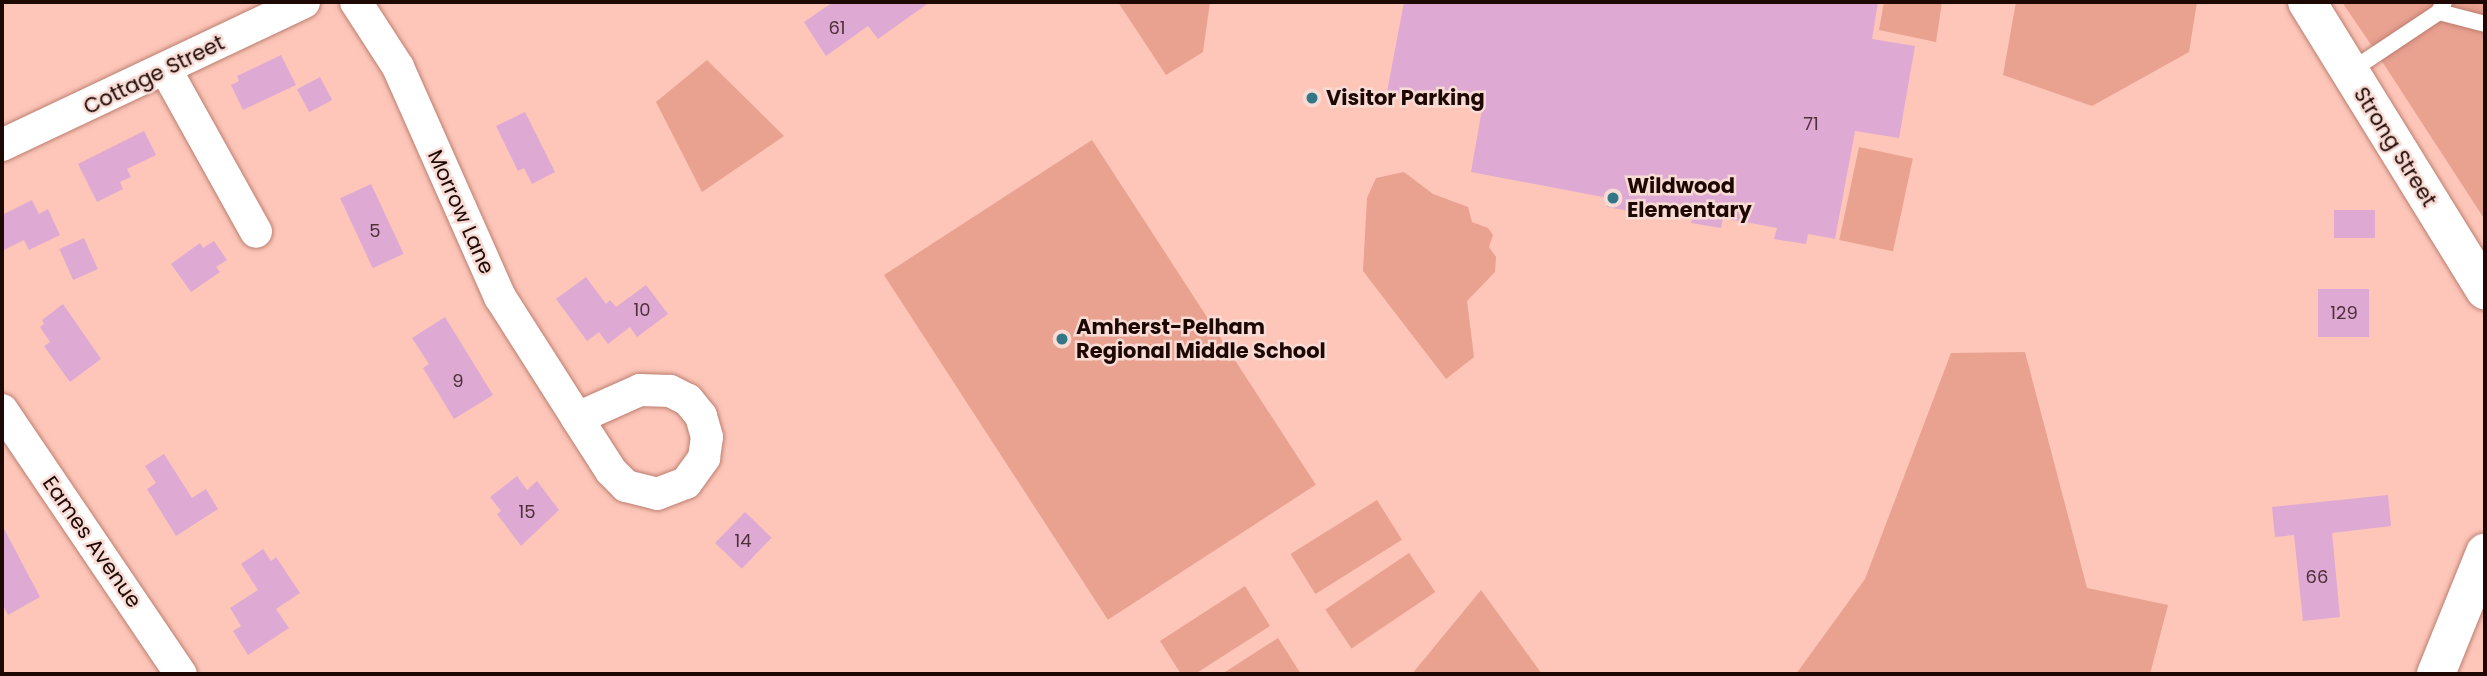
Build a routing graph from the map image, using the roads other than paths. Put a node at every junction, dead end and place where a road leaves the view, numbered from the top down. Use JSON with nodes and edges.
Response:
{"nodes":[{"id":1,"x":304,"y":2,"type":"edge"},
{"id":2,"x":356,"y":2,"type":"edge"},
{"id":3,"x":2306,"y":2,"type":"edge"},
{"id":4,"x":2442,"y":7,"type":"edge"},
{"id":5,"x":2485,"y":24,"type":"edge"},
{"id":6,"x":166,"y":70,"type":"junction"},
{"id":7,"x":2349,"y":72,"type":"junction"},
{"id":8,"x":2,"y":145,"type":"edge"},
{"id":9,"x":256,"y":232,"type":"dead end"},
{"id":10,"x":2485,"y":290,"type":"edge"},
{"id":11,"x":2,"y":410,"type":"edge"},
{"id":12,"x":577,"y":418,"type":"dead end"},
{"id":13,"x":2485,"y":553,"type":"edge"},
{"id":14,"x":181,"y":674,"type":"edge"},
{"id":15,"x":2436,"y":674,"type":"edge"}],
"edges":[{"from":1,"to":6,"type":"street","name":"Cottage Street"},
{"from":2,"to":12,"type":"street","name":"Morrow Lane"},
{"from":3,"to":7,"type":"main road","name":"Strong Street"},
{"from":4,"to":5,"type":"lane"},
{"from":4,"to":7,"type":"lane"},
{"from":6,"to":8,"type":"street","name":"Cottage Street"},
{"from":6,"to":9,"type":"street"},
{"from":7,"to":10,"type":"main road","name":"Strong Street"},
{"from":11,"to":14,"type":"street","name":"Eames Avenue"},
{"from":13,"to":15,"type":"main road"}]}
